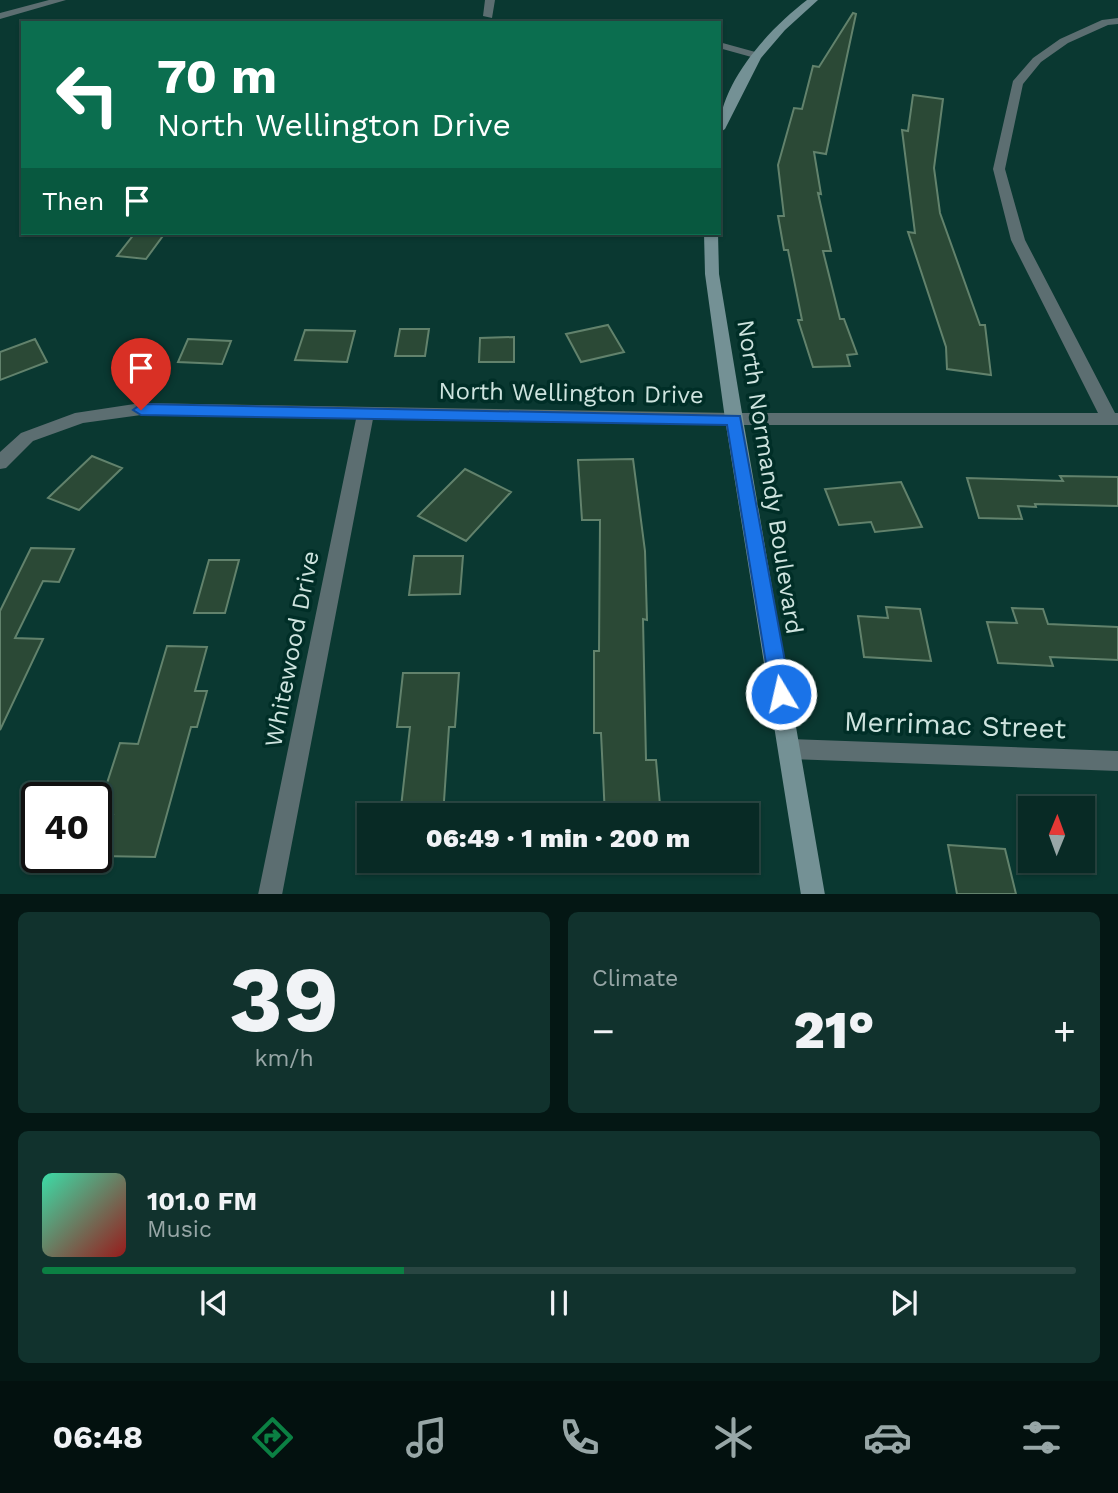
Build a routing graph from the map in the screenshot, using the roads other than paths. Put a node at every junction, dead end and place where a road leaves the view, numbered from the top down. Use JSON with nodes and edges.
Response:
{"nodes":[{"id":1,"x":61,"y":0,"type":"edge"},
{"id":2,"x":490,"y":0,"type":"edge"},
{"id":3,"x":813,"y":0,"type":"edge"},
{"id":4,"x":0,"y":16,"type":"edge"},
{"id":5,"x":488,"y":16,"type":"dead end"},
{"id":6,"x":1118,"y":20,"type":"edge"},
{"id":7,"x":721,"y":46,"type":"edge"},
{"id":8,"x":755,"y":55,"type":"junction"},
{"id":9,"x":721,"y":125,"type":"edge"},
{"id":10,"x":711,"y":235,"type":"edge"},
{"id":11,"x":365,"y":414,"type":"junction"},
{"id":12,"x":734,"y":419,"type":"junction"},
{"id":13,"x":1114,"y":419,"type":"edge"},
{"id":14,"x":0,"y":463,"type":"edge"},
{"id":15,"x":790,"y":748,"type":"junction"},
{"id":16,"x":1118,"y":761,"type":"edge"},
{"id":17,"x":270,"y":894,"type":"edge"},
{"id":18,"x":813,"y":894,"type":"edge"}],
"edges":[{"from":1,"to":4,"type":"street"},
{"from":2,"to":5,"type":"street"},
{"from":3,"to":8,"type":"street"},
{"from":6,"to":13,"type":"street"},
{"from":7,"to":8,"type":"street"},
{"from":8,"to":9,"type":"street"},
{"from":10,"to":12,"type":"street","name":"North Normandy Boulevard"},
{"from":11,"to":12,"type":"street","name":"North Wellington Drive"},
{"from":11,"to":14,"type":"street","name":"North Wellington Drive"},
{"from":11,"to":17,"type":"street","name":"Whitewood Drive"},
{"from":12,"to":13,"type":"street","name":"North Wellington Drive"},
{"from":12,"to":15,"type":"street","name":"North Normandy Boulevard"},
{"from":15,"to":16,"type":"street","name":"Merrimac Street"},
{"from":15,"to":18,"type":"street","name":"North Normandy Boulevard"}]}
